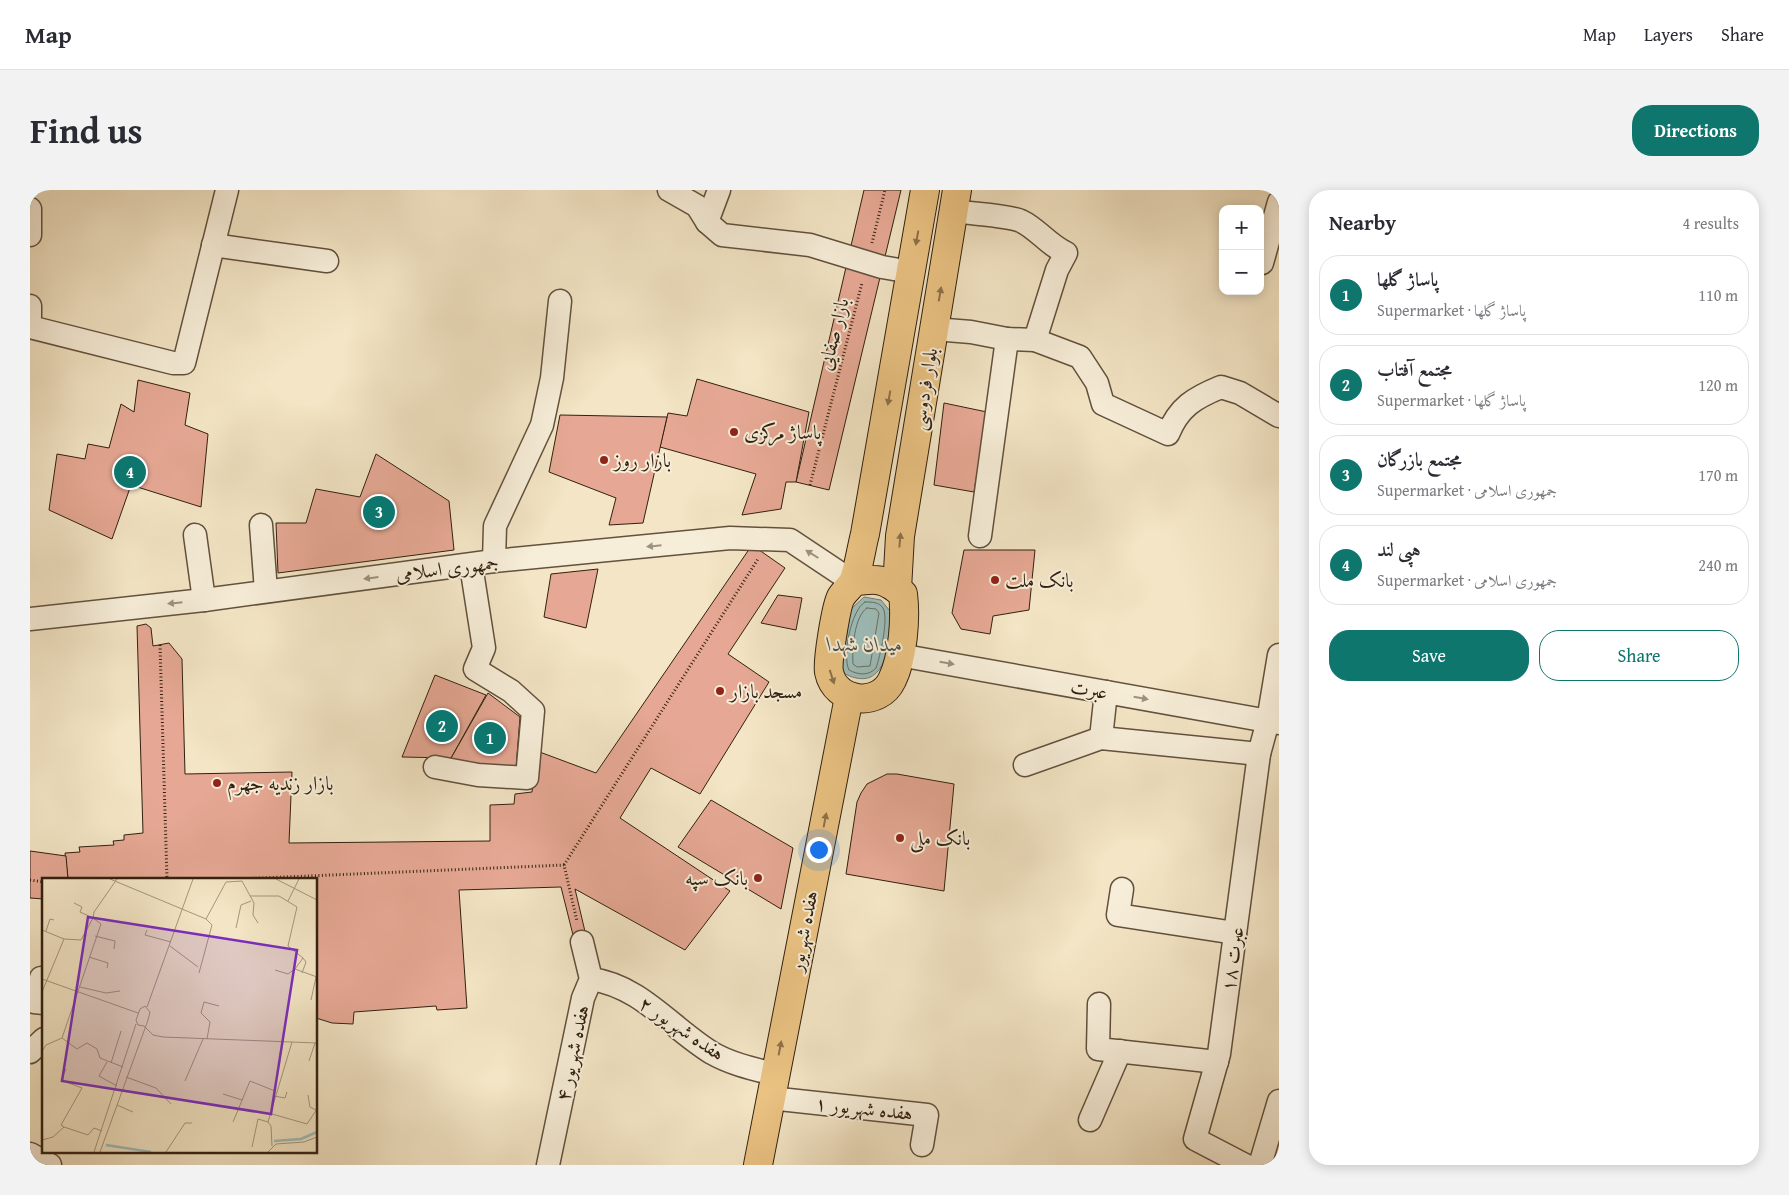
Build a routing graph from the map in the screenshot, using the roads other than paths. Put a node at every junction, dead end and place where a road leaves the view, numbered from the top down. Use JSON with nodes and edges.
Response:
{"nodes":[{"id":1,"x":227,"y":190,"type":"edge"},
{"id":2,"x":669,"y":190,"type":"edge"},
{"id":3,"x":719,"y":190,"type":"edge"},
{"id":4,"x":925,"y":190,"type":"edge"},
{"id":5,"x":1269,"y":190,"type":"edge"},
{"id":6,"x":1279,"y":194,"type":"edge"},
{"id":7,"x":955,"y":201,"type":"edge"},
{"id":8,"x":1279,"y":202,"type":"edge"},
{"id":9,"x":30,"y":209,"type":"edge"},
{"id":10,"x":707,"y":222,"type":"junction"},
{"id":11,"x":30,"y":235,"type":"edge"},
{"id":12,"x":213,"y":244,"type":"junction"},
{"id":13,"x":1264,"y":256,"type":"edge"},
{"id":14,"x":327,"y":261,"type":"dead end"},
{"id":15,"x":911,"y":272,"type":"junction"},
{"id":16,"x":560,"y":301,"type":"dead end"},
{"id":17,"x":30,"y":306,"type":"edge"},
{"id":18,"x":30,"y":316,"type":"edge"},
{"id":19,"x":30,"y":327,"type":"edge"},
{"id":20,"x":934,"y":328,"type":"junction"},
{"id":21,"x":1007,"y":339,"type":"junction"},
{"id":22,"x":1035,"y":340,"type":"junction"},
{"id":23,"x":1279,"y":416,"type":"edge"},
{"id":24,"x":261,"y":525,"type":"dead end"},
{"id":25,"x":195,"y":536,"type":"dead end"},
{"id":26,"x":980,"y":536,"type":"dead end"},
{"id":27,"x":494,"y":562,"type":"junction"},
{"id":28,"x":471,"y":565,"type":"junction"},
{"id":29,"x":853,"y":582,"type":"junction"},
{"id":30,"x":897,"y":589,"type":"junction"},
{"id":31,"x":266,"y":591,"type":"junction"},
{"id":32,"x":204,"y":600,"type":"junction"},
{"id":33,"x":30,"y":619,"type":"edge"},
{"id":34,"x":899,"y":655,"type":"junction"},
{"id":35,"x":1279,"y":655,"type":"edge"},
{"id":36,"x":1106,"y":692,"type":"junction"},
{"id":37,"x":850,"y":697,"type":"junction"},
{"id":38,"x":1273,"y":722,"type":"edge"},
{"id":39,"x":1101,"y":738,"type":"junction"},
{"id":40,"x":1259,"y":754,"type":"junction"},
{"id":41,"x":1025,"y":765,"type":"dead end"},
{"id":42,"x":435,"y":767,"type":"dead end"},
{"id":43,"x":1122,"y":889,"type":"dead end"},
{"id":44,"x":1235,"y":933,"type":"junction"},
{"id":45,"x":582,"y":942,"type":"road end"},
{"id":46,"x":41,"y":978,"type":"dead end"},
{"id":47,"x":591,"y":979,"type":"junction"},
{"id":48,"x":42,"y":1003,"type":"edge"},
{"id":49,"x":1099,"y":1004,"type":"dead end"},
{"id":50,"x":42,"y":1041,"type":"edge"},
{"id":51,"x":1120,"y":1051,"type":"junction"},
{"id":52,"x":30,"y":1052,"type":"edge"},
{"id":53,"x":1217,"y":1062,"type":"junction"},
{"id":54,"x":772,"y":1086,"type":"junction"},
{"id":55,"x":1279,"y":1101,"type":"edge"},
{"id":56,"x":1090,"y":1120,"type":"dead end"},
{"id":57,"x":922,"y":1145,"type":"dead end"},
{"id":58,"x":30,"y":1154,"type":"edge"},
{"id":59,"x":50,"y":1165,"type":"edge"},
{"id":60,"x":548,"y":1165,"type":"edge"},
{"id":61,"x":758,"y":1165,"type":"edge"},
{"id":62,"x":1245,"y":1165,"type":"edge"},
{"id":63,"x":1260,"y":1165,"type":"edge"}],
"edges":[{"from":1,"to":12,"type":"street"},
{"from":2,"to":10,"type":"street"},
{"from":3,"to":10,"type":"street"},
{"from":4,"to":15,"type":"main road","name":"بلوار فردوسی","one_way":true},
{"from":5,"to":6,"type":"street"},
{"from":20,"to":7,"type":"main road","name":"بلوار فردوسی","one_way":true},
{"from":7,"to":22,"type":"street"},
{"from":8,"to":13,"type":"street"},
{"from":9,"to":11,"type":"street"},
{"from":10,"to":15,"type":"street"},
{"from":12,"to":14,"type":"street"},
{"from":12,"to":19,"type":"street"},
{"from":15,"to":29,"type":"main road","name":"بلوار فردوسی","one_way":true},
{"from":16,"to":27,"type":"street"},
{"from":17,"to":18,"type":"street"},
{"from":20,"to":21,"type":"street"},
{"from":30,"to":20,"type":"main road","name":"بلوار فردوسی","one_way":true},
{"from":21,"to":22,"type":"street"},
{"from":21,"to":26,"type":"street"},
{"from":22,"to":23,"type":"street"},
{"from":24,"to":31,"type":"street"},
{"from":25,"to":32,"type":"street"},
{"from":27,"to":28,"type":"street","name":"جمهوری اسلامی"},
{"from":29,"to":27,"type":"street","name":"جمهوری اسلامی","one_way":true},
{"from":28,"to":31,"type":"street","name":"جمهوری اسلامی","one_way":true},
{"from":28,"to":42,"type":"street"},
{"from":29,"to":30,"type":"main road"},
{"from":29,"to":37,"type":"main road","one_way":true},
{"from":30,"to":34,"type":"main road"},
{"from":31,"to":32,"type":"street","name":"جمهوری اسلامی"},
{"from":32,"to":33,"type":"street","name":"جمهوری اسلامی","one_way":true},
{"from":34,"to":36,"type":"street","name":"عبرت","one_way":true},
{"from":34,"to":37,"type":"main road"},
{"from":35,"to":38,"type":"street","name":"عبرت ۱۸"},
{"from":36,"to":38,"type":"street","name":"عبرت","one_way":true},
{"from":36,"to":39,"type":"street"},
{"from":54,"to":37,"type":"main road","name":"هفده شهریور","one_way":true},
{"from":38,"to":40,"type":"street","name":"عبرت ۱۸"},
{"from":39,"to":40,"type":"street"},
{"from":39,"to":41,"type":"street"},
{"from":40,"to":44,"type":"street","name":"عبرت ۱۸"},
{"from":43,"to":44,"type":"street"},
{"from":44,"to":53,"type":"street","name":"عبرت ۱۸"},
{"from":45,"to":47,"type":"street","name":"هفده شهریور ۴"},
{"from":46,"to":48,"type":"street"},
{"from":47,"to":54,"type":"street","name":"هفده شهریور ۲"},
{"from":47,"to":60,"type":"street","name":"هفده شهریور ۴"},
{"from":49,"to":51,"type":"street"},
{"from":50,"to":52,"type":"street"},
{"from":51,"to":53,"type":"street"},
{"from":51,"to":56,"type":"street"},
{"from":53,"to":62,"type":"street","name":"عبرت ۱۸"},
{"from":54,"to":57,"type":"street","name":"هفده شهریور ۱"},
{"from":54,"to":61,"type":"main road","name":"هفده شهریور"},
{"from":55,"to":63,"type":"street"},
{"from":58,"to":59,"type":"street"}]}
